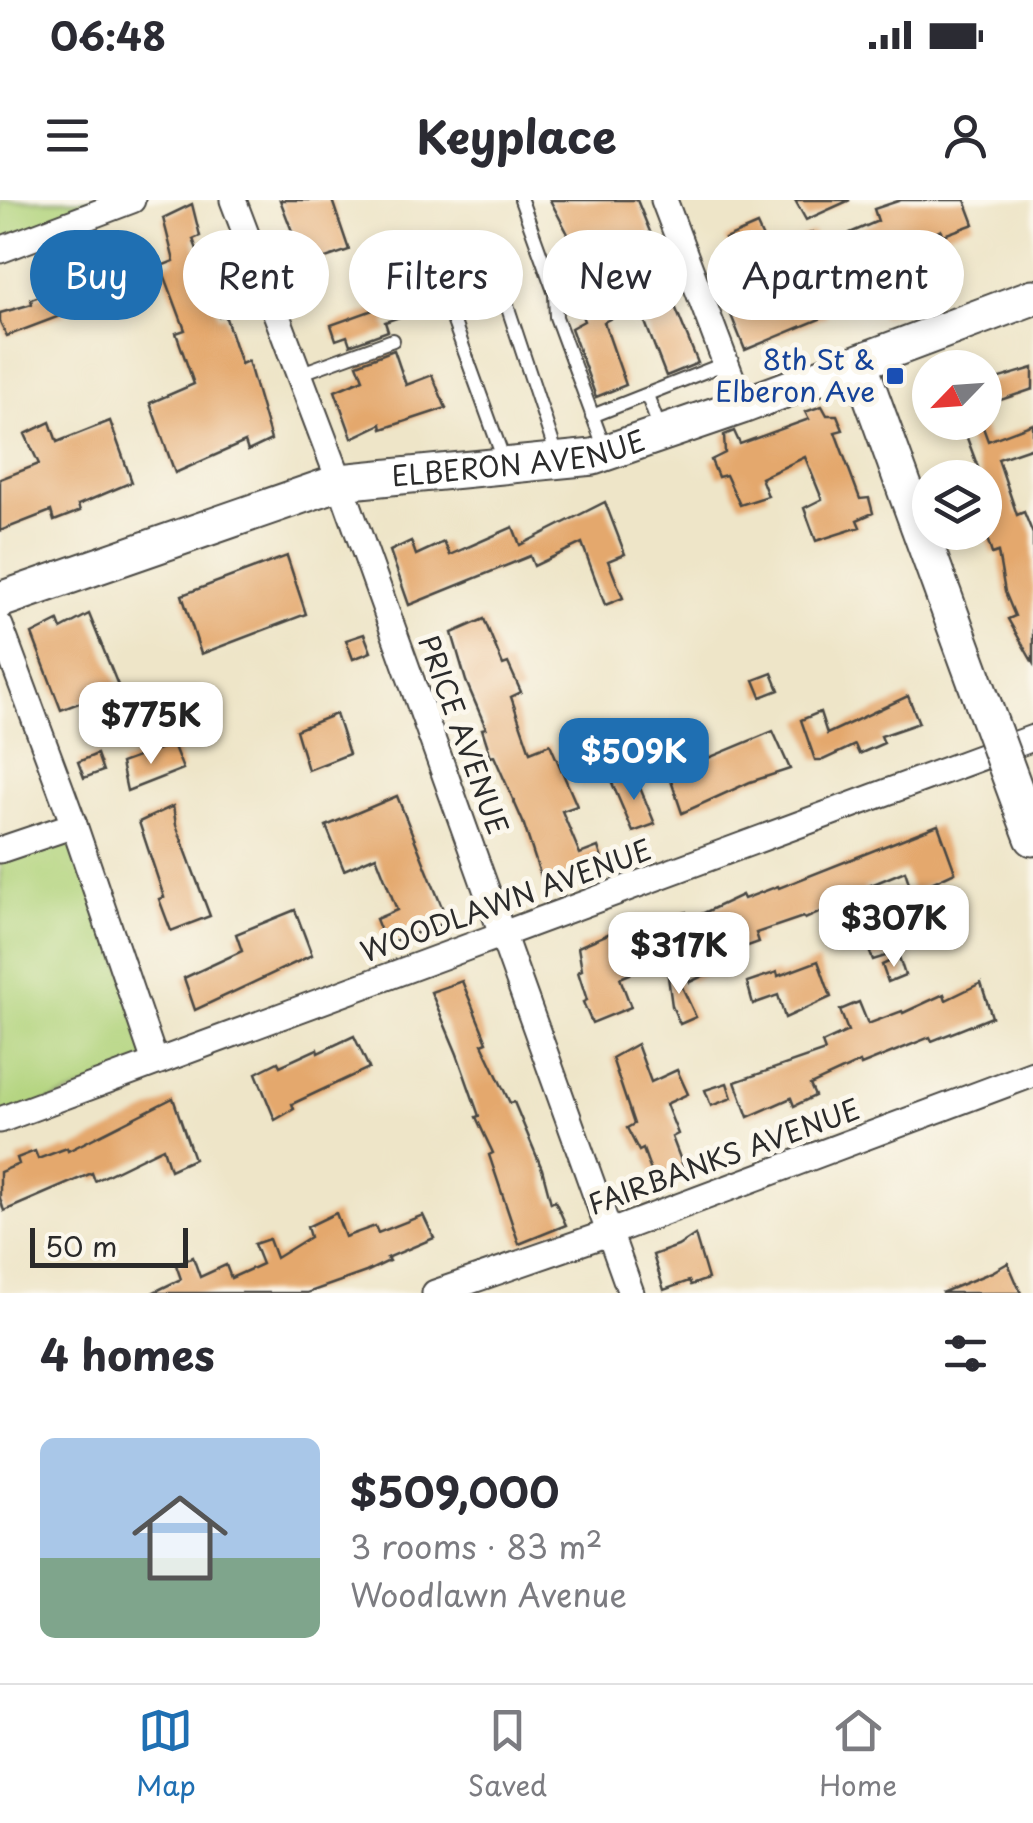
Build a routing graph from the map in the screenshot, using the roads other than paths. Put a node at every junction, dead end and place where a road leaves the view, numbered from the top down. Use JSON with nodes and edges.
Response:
{"nodes":[{"id":1,"x":132,"y":200,"type":"edge"},
{"id":2,"x":233,"y":200,"type":"edge"},
{"id":3,"x":521,"y":200,"type":"edge"},
{"id":4,"x":664,"y":200,"type":"edge"},
{"id":5,"x":0,"y":250,"type":"edge"},
{"id":6,"x":1033,"y":297,"type":"edge"},
{"id":7,"x":393,"y":340,"type":"dead end"},
{"id":8,"x":726,"y":363,"type":"junction"},
{"id":9,"x":859,"y":363,"type":"junction"},
{"id":10,"x":299,"y":374,"type":"junction"},
{"id":11,"x":647,"y":395,"type":"junction"},
{"id":12,"x":742,"y":406,"type":"junction"},
{"id":13,"x":592,"y":416,"type":"junction"},
{"id":14,"x":662,"y":435,"type":"junction"},
{"id":15,"x":606,"y":453,"type":"junction"},
{"id":16,"x":558,"y":460,"type":"junction"},
{"id":17,"x":506,"y":466,"type":"junction"},
{"id":18,"x":340,"y":482,"type":"junction"},
{"id":19,"x":0,"y":600,"type":"edge"},
{"id":20,"x":0,"y":626,"type":"edge"},
{"id":21,"x":1033,"y":738,"type":"edge"},
{"id":22,"x":74,"y":824,"type":"junction"},
{"id":23,"x":1028,"y":824,"type":"edge"},
{"id":24,"x":0,"y":850,"type":"edge"},
{"id":25,"x":503,"y":935,"type":"junction"},
{"id":26,"x":155,"y":1062,"type":"junction"},
{"id":27,"x":1033,"y":1074,"type":"edge"},
{"id":28,"x":0,"y":1120,"type":"edge"},
{"id":29,"x":611,"y":1232,"type":"junction"},
{"id":30,"x":435,"y":1293,"type":"edge"},
{"id":31,"x":631,"y":1293,"type":"edge"}],
"edges":[{"from":1,"to":5,"type":"street"},
{"from":2,"to":10,"type":"street","name":"PRICE AVENUE"},
{"from":3,"to":13,"type":"lane"},
{"from":4,"to":8,"type":"street"},
{"from":6,"to":9,"type":"street","name":"ELBERON AVENUE"},
{"from":7,"to":10,"type":"lane"},
{"from":8,"to":11,"type":"lane"},
{"from":8,"to":12,"type":"street"},
{"from":9,"to":12,"type":"street","name":"ELBERON AVENUE"},
{"from":9,"to":23,"type":"street","bridge":true},
{"from":10,"to":18,"type":"street","name":"PRICE AVENUE"},
{"from":11,"to":13,"type":"lane"},
{"from":11,"to":14,"type":"lane"},
{"from":12,"to":14,"type":"street","name":"ELBERON AVENUE"},
{"from":13,"to":15,"type":"lane"},
{"from":14,"to":15,"type":"street","name":"ELBERON AVENUE"},
{"from":15,"to":16,"type":"street","name":"ELBERON AVENUE"},
{"from":16,"to":17,"type":"street","name":"ELBERON AVENUE"},
{"from":16,"to":17,"type":"lane"},
{"from":17,"to":18,"type":"street","name":"ELBERON AVENUE"},
{"from":18,"to":19,"type":"street","name":"ELBERON AVENUE"},
{"from":18,"to":25,"type":"street","name":"PRICE AVENUE"},
{"from":20,"to":22,"type":"street"},
{"from":21,"to":25,"type":"street","name":"WOODLAWN AVENUE"},
{"from":22,"to":24,"type":"street"},
{"from":22,"to":26,"type":"street"},
{"from":25,"to":26,"type":"street","name":"WOODLAWN AVENUE"},
{"from":25,"to":29,"type":"street","name":"PRICE AVENUE"},
{"from":26,"to":28,"type":"street","name":"WOODLAWN AVENUE"},
{"from":27,"to":29,"type":"street","name":"FAIRBANKS AVENUE"},
{"from":29,"to":30,"type":"street","name":"FAIRBANKS AVENUE"},
{"from":29,"to":31,"type":"street","name":"PRICE AVENUE"}]}
